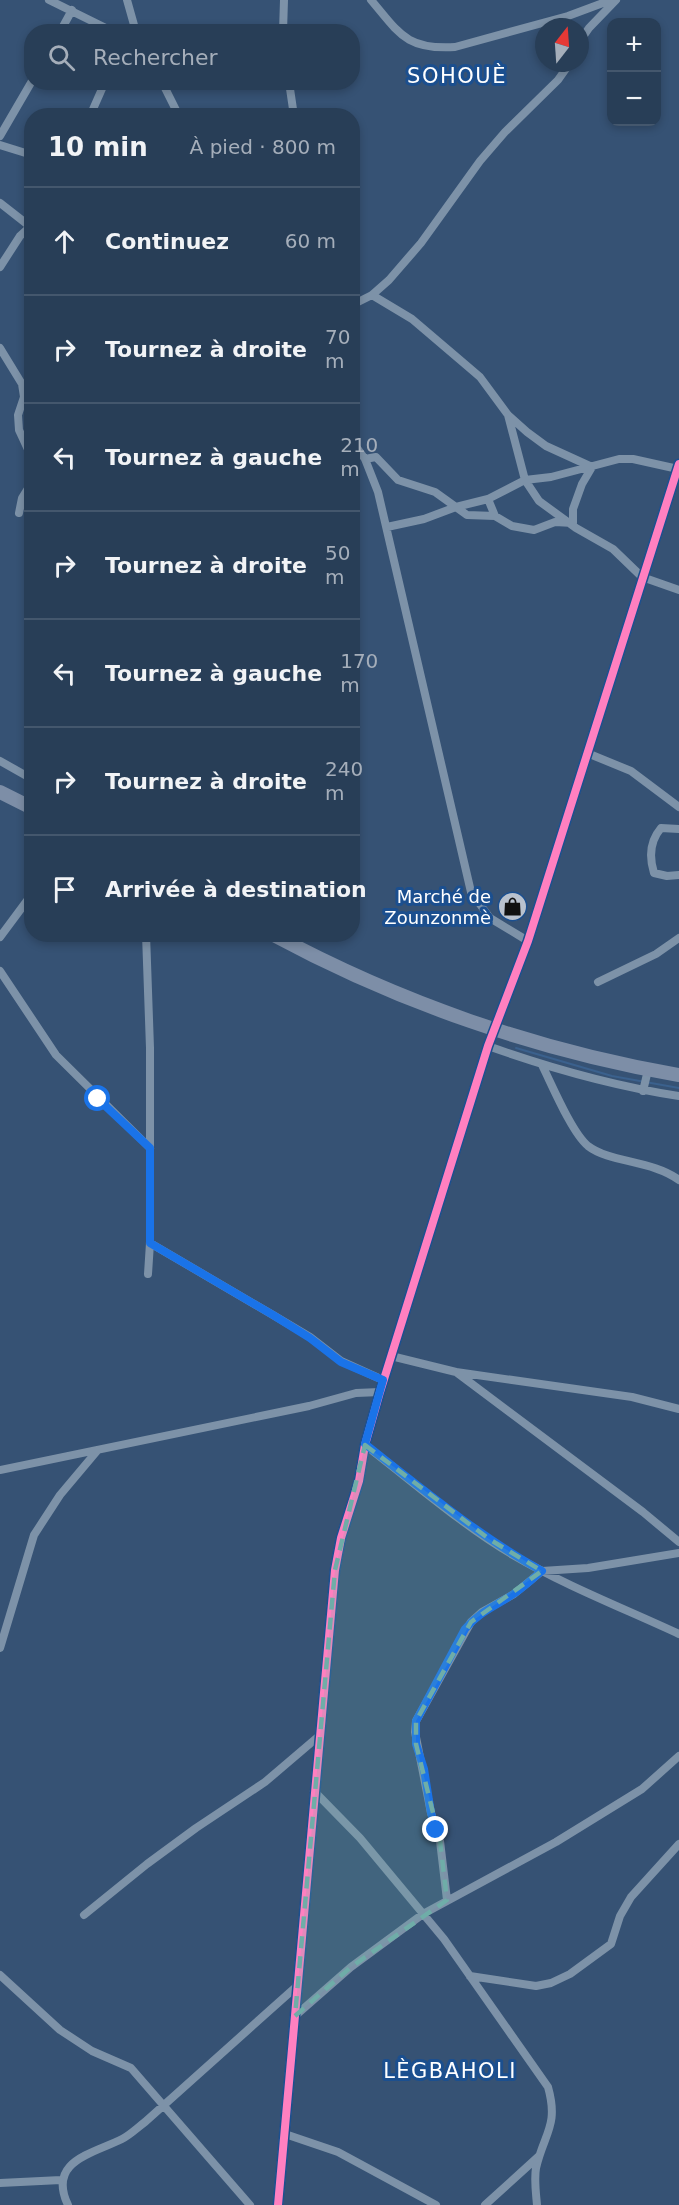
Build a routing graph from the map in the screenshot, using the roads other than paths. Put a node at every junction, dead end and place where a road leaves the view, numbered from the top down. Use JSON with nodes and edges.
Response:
{"nodes":[{"id":1,"x":49,"y":0,"type":"edge"},
{"id":2,"x":127,"y":0,"type":"edge"},
{"id":3,"x":284,"y":0,"type":"edge"},
{"id":4,"x":371,"y":0,"type":"edge"},
{"id":5,"x":610,"y":0,"type":"edge"},
{"id":6,"x":616,"y":0,"type":"edge"},
{"id":7,"x":72,"y":10,"type":"junction"},
{"id":8,"x":64,"y":24,"type":"edge"},
{"id":9,"x":99,"y":24,"type":"edge"},
{"id":10,"x":134,"y":24,"type":"edge"},
{"id":11,"x":284,"y":24,"type":"edge"},
{"id":12,"x":589,"y":28,"type":"edge"},
{"id":13,"x":564,"y":72,"type":"edge"},
{"id":14,"x":27,"y":90,"type":"edge"},
{"id":15,"x":101,"y":90,"type":"edge"},
{"id":16,"x":166,"y":90,"type":"edge"},
{"id":17,"x":290,"y":90,"type":"edge"},
{"id":18,"x":94,"y":108,"type":"edge"},
{"id":19,"x":175,"y":108,"type":"edge"},
{"id":20,"x":293,"y":108,"type":"edge"},
{"id":21,"x":0,"y":136,"type":"edge"},
{"id":22,"x":0,"y":144,"type":"edge"},
{"id":23,"x":24,"y":152,"type":"edge"},
{"id":24,"x":0,"y":203,"type":"edge"},
{"id":25,"x":24,"y":221,"type":"edge"},
{"id":26,"x":24,"y":235,"type":"edge"},
{"id":27,"x":0,"y":267,"type":"edge"},
{"id":28,"x":372,"y":295,"type":"junction"},
{"id":29,"x":360,"y":301,"type":"edge"},
{"id":30,"x":0,"y":348,"type":"edge"},
{"id":31,"x":24,"y":397,"type":"edge"},
{"id":32,"x":24,"y":397,"type":"edge"},
{"id":33,"x":508,"y":414,"type":"junction"},
{"id":34,"x":24,"y":442,"type":"edge"},
{"id":35,"x":360,"y":452,"type":"edge"},
{"id":36,"x":365,"y":459,"type":"junction"},
{"id":37,"x":678,"y":466,"type":"edge"},
{"id":38,"x":592,"y":467,"type":"junction"},
{"id":39,"x":525,"y":480,"type":"junction"},
{"id":40,"x":24,"y":495,"type":"edge"},
{"id":41,"x":488,"y":499,"type":"junction"},
{"id":42,"x":456,"y":507,"type":"junction"},
{"id":43,"x":20,"y":513,"type":"dead end"},
{"id":44,"x":495,"y":516,"type":"junction"},
{"id":45,"x":568,"y":522,"type":"junction"},
{"id":46,"x":387,"y":527,"type":"junction"},
{"id":47,"x":642,"y":577,"type":"junction"},
{"id":48,"x":679,"y":590,"type":"edge"},
{"id":49,"x":587,"y":753,"type":"junction"},
{"id":50,"x":0,"y":761,"type":"edge"},
{"id":51,"x":24,"y":774,"type":"edge"},
{"id":52,"x":0,"y":792,"type":"edge"},
{"id":53,"x":24,"y":804,"type":"edge"},
{"id":54,"x":679,"y":807,"type":"edge"},
{"id":55,"x":679,"y":829,"type":"edge"},
{"id":56,"x":679,"y":875,"type":"edge"},
{"id":57,"x":24,"y":905,"type":"edge"},
{"id":58,"x":0,"y":937,"type":"edge"},
{"id":59,"x":679,"y":938,"type":"edge"},
{"id":60,"x":528,"y":941,"type":"junction"},
{"id":61,"x":146,"y":942,"type":"edge"},
{"id":62,"x":289,"y":942,"type":"edge"},
{"id":63,"x":0,"y":971,"type":"edge"},
{"id":64,"x":598,"y":982,"type":"dead end"},
{"id":65,"x":494,"y":1030,"type":"junction"},
{"id":66,"x":488,"y":1046,"type":"junction"},
{"id":67,"x":542,"y":1065,"type":"junction"},
{"id":68,"x":679,"y":1075,"type":"edge"},
{"id":69,"x":645,"y":1081,"type":"junction"},
{"id":70,"x":679,"y":1096,"type":"edge"},
{"id":71,"x":150,"y":1148,"type":"junction"},
{"id":72,"x":679,"y":1180,"type":"edge"},
{"id":73,"x":150,"y":1243,"type":"junction"},
{"id":74,"x":148,"y":1274,"type":"dead end"},
{"id":75,"x":391,"y":1356,"type":"junction"},
{"id":76,"x":456,"y":1372,"type":"junction"},
{"id":77,"x":383,"y":1380,"type":"junction"},
{"id":78,"x":380,"y":1392,"type":"junction"},
{"id":79,"x":679,"y":1409,"type":"edge"},
{"id":80,"x":365,"y":1444,"type":"junction"},
{"id":81,"x":98,"y":1451,"type":"junction"},
{"id":82,"x":0,"y":1470,"type":"edge"},
{"id":83,"x":679,"y":1542,"type":"edge"},
{"id":84,"x":679,"y":1552,"type":"edge"},
{"id":85,"x":542,"y":1571,"type":"junction"},
{"id":86,"x":679,"y":1634,"type":"edge"},
{"id":87,"x":0,"y":1647,"type":"edge"},
{"id":88,"x":319,"y":1736,"type":"junction"},
{"id":89,"x":679,"y":1756,"type":"edge"},
{"id":90,"x":315,"y":1791,"type":"junction"},
{"id":91,"x":679,"y":1844,"type":"edge"},
{"id":92,"x":447,"y":1900,"type":"junction"},
{"id":93,"x":423,"y":1914,"type":"junction"},
{"id":94,"x":84,"y":1915,"type":"dead end"},
{"id":95,"x":0,"y":1975,"type":"edge"},
{"id":96,"x":470,"y":1976,"type":"junction"},
{"id":97,"x":297,"y":1986,"type":"junction"},
{"id":98,"x":295,"y":2016,"type":"junction"},
{"id":99,"x":163,"y":2105,"type":"junction"},
{"id":100,"x":285,"y":2134,"type":"junction"},
{"id":101,"x":540,"y":2156,"type":"junction"},
{"id":102,"x":61,"y":2180,"type":"junction"},
{"id":103,"x":0,"y":2183,"type":"edge"},
{"id":104,"x":68,"y":2205,"type":"edge"},
{"id":105,"x":250,"y":2205,"type":"edge"},
{"id":106,"x":278,"y":2205,"type":"edge"},
{"id":107,"x":436,"y":2205,"type":"edge"},
{"id":108,"x":485,"y":2205,"type":"edge"},
{"id":109,"x":537,"y":2205,"type":"edge"}],
"edges":[{"from":1,"to":7,"type":"street"},
{"from":2,"to":10,"type":"street"},
{"from":3,"to":11,"type":"street"},
{"from":4,"to":5,"type":"street"},
{"from":6,"to":12,"type":"street"},
{"from":7,"to":8,"type":"street"},
{"from":7,"to":9,"type":"street"},
{"from":13,"to":28,"type":"street"},
{"from":14,"to":21,"type":"street"},
{"from":15,"to":18,"type":"street"},
{"from":16,"to":19,"type":"street"},
{"from":17,"to":20,"type":"street"},
{"from":22,"to":23,"type":"street"},
{"from":24,"to":25,"type":"street"},
{"from":26,"to":27,"type":"street"},
{"from":28,"to":29,"type":"street"},
{"from":28,"to":33,"type":"street"},
{"from":30,"to":31,"type":"street"},
{"from":32,"to":34,"type":"street"},
{"from":33,"to":38,"type":"street"},
{"from":33,"to":39,"type":"street"},
{"from":35,"to":36,"type":"street"},
{"from":36,"to":42,"type":"street"},
{"from":36,"to":46,"type":"street"},
{"from":37,"to":38,"type":"street"},
{"from":37,"to":47,"type":"street"},
{"from":38,"to":39,"type":"street"},
{"from":38,"to":45,"type":"street"},
{"from":39,"to":41,"type":"street"},
{"from":39,"to":45,"type":"street"},
{"from":40,"to":43,"type":"street"},
{"from":41,"to":42,"type":"street"},
{"from":41,"to":44,"type":"street"},
{"from":42,"to":44,"type":"street"},
{"from":42,"to":46,"type":"street"},
{"from":44,"to":45,"type":"street"},
{"from":45,"to":47,"type":"street"},
{"from":46,"to":60,"type":"street"},
{"from":47,"to":48,"type":"street"},
{"from":47,"to":49,"type":"street"},
{"from":49,"to":54,"type":"street"},
{"from":49,"to":60,"type":"street"},
{"from":50,"to":51,"type":"street"},
{"from":52,"to":53,"type":"main road"},
{"from":55,"to":56,"type":"street"},
{"from":57,"to":58,"type":"street"},
{"from":59,"to":64,"type":"street"},
{"from":60,"to":65,"type":"street"},
{"from":61,"to":71,"type":"street"},
{"from":62,"to":65,"type":"main road"},
{"from":63,"to":71,"type":"street"},
{"from":65,"to":66,"type":"street"},
{"from":65,"to":69,"type":"main road"},
{"from":66,"to":67,"type":"street"},
{"from":66,"to":75,"type":"street"},
{"from":67,"to":69,"type":"street"},
{"from":67,"to":72,"type":"street"},
{"from":68,"to":69,"type":"main road"},
{"from":69,"to":70,"type":"street"},
{"from":71,"to":73,"type":"street"},
{"from":73,"to":74,"type":"street"},
{"from":73,"to":77,"type":"street"},
{"from":75,"to":76,"type":"street"},
{"from":75,"to":77,"type":"street"},
{"from":76,"to":79,"type":"street"},
{"from":76,"to":83,"type":"street"},
{"from":77,"to":78,"type":"street"},
{"from":78,"to":80,"type":"street"},
{"from":78,"to":81,"type":"street"},
{"from":80,"to":85,"type":"street"},
{"from":80,"to":88,"type":"street"},
{"from":81,"to":82,"type":"street"},
{"from":81,"to":87,"type":"street"},
{"from":84,"to":85,"type":"street"},
{"from":85,"to":86,"type":"street"},
{"from":85,"to":92,"type":"street"},
{"from":88,"to":90,"type":"street"},
{"from":88,"to":94,"type":"street"},
{"from":89,"to":92,"type":"street"},
{"from":90,"to":93,"type":"street"},
{"from":90,"to":97,"type":"street"},
{"from":91,"to":96,"type":"street"},
{"from":92,"to":93,"type":"street"},
{"from":93,"to":96,"type":"street"},
{"from":93,"to":98,"type":"street"},
{"from":95,"to":99,"type":"street"},
{"from":96,"to":101,"type":"street"},
{"from":97,"to":98,"type":"street"},
{"from":97,"to":99,"type":"street"},
{"from":98,"to":100,"type":"street"},
{"from":99,"to":102,"type":"street"},
{"from":99,"to":105,"type":"street"},
{"from":100,"to":106,"type":"street"},
{"from":100,"to":107,"type":"street"},
{"from":101,"to":108,"type":"street"},
{"from":101,"to":109,"type":"street"},
{"from":102,"to":103,"type":"street"},
{"from":102,"to":104,"type":"street"}]}
